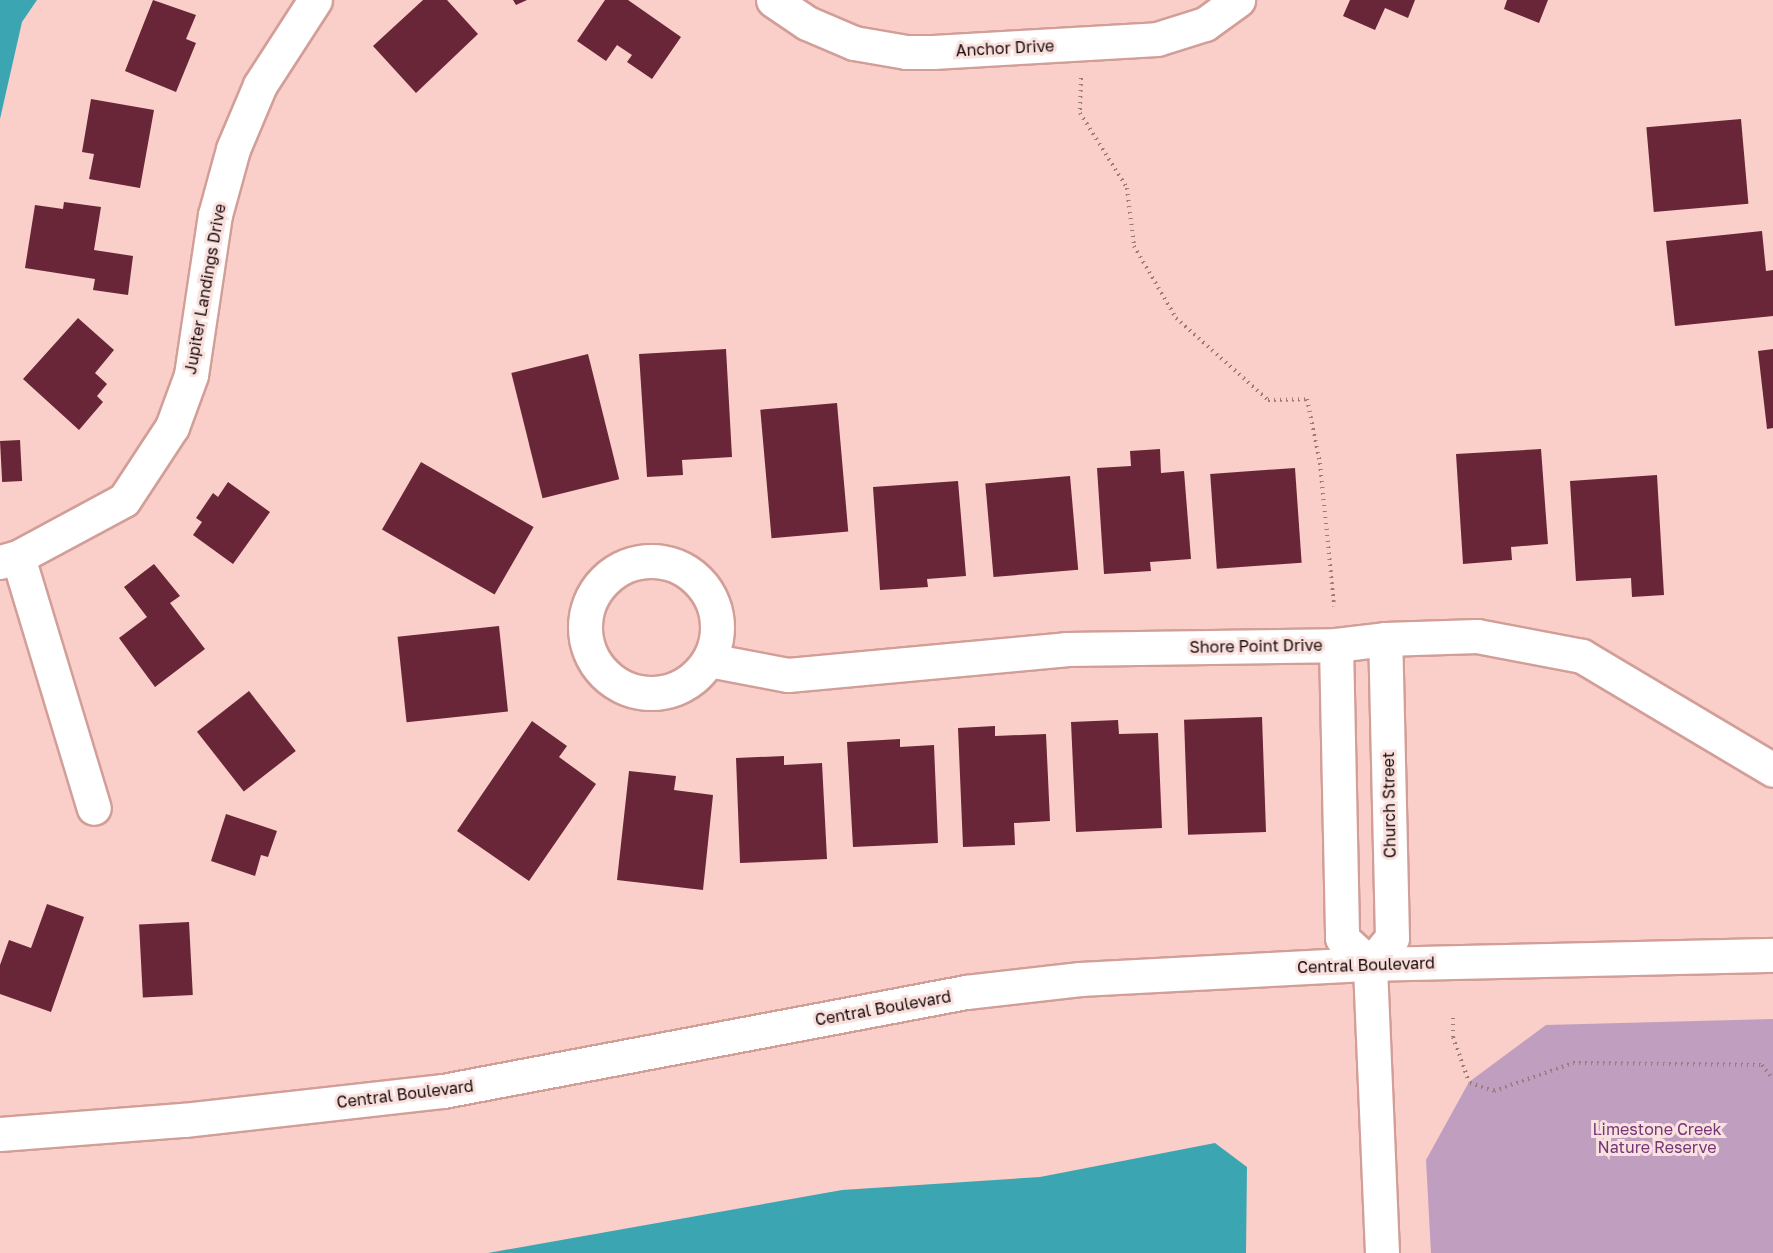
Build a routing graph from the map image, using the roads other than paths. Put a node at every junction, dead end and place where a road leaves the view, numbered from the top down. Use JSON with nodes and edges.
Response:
{"nodes":[{"id":1,"x":315,"y":0,"type":"edge"},
{"id":2,"x":773,"y":0,"type":"edge"},
{"id":3,"x":1238,"y":0,"type":"edge"},
{"id":4,"x":9,"y":559,"type":"edge"},
{"id":5,"x":1385,"y":639,"type":"junction"},
{"id":6,"x":1336,"y":645,"type":"junction"},
{"id":7,"x":709,"y":660,"type":"junction"},
{"id":8,"x":1773,"y":770,"type":"edge"},
{"id":9,"x":94,"y":808,"type":"dead end"},
{"id":10,"x":1773,"y":955,"type":"edge"},
{"id":11,"x":1370,"y":963,"type":"junction"},
{"id":12,"x":0,"y":1134,"type":"edge"},
{"id":13,"x":1382,"y":1253,"type":"edge"}],
"edges":[{"from":1,"to":4,"type":"street","name":"Jupiter Landings Drive"},
{"from":2,"to":3,"type":"street","name":"Anchor Drive"},
{"from":4,"to":9,"type":"street","name":"Jupiter Landings Drive"},
{"from":5,"to":6,"type":"street","name":"Shore Point Drive"},
{"from":5,"to":8,"type":"street","name":"Shore Point Drive"},
{"from":5,"to":11,"type":"street","name":"Church Street"},
{"from":6,"to":7,"type":"street","name":"Shore Point Drive"},
{"from":6,"to":11,"type":"street"},
{"from":7,"to":7,"type":"street"},
{"from":10,"to":11,"type":"street","name":"Central Boulevard"},
{"from":11,"to":12,"type":"street","name":"Central Boulevard"},
{"from":11,"to":13,"type":"street"}]}
